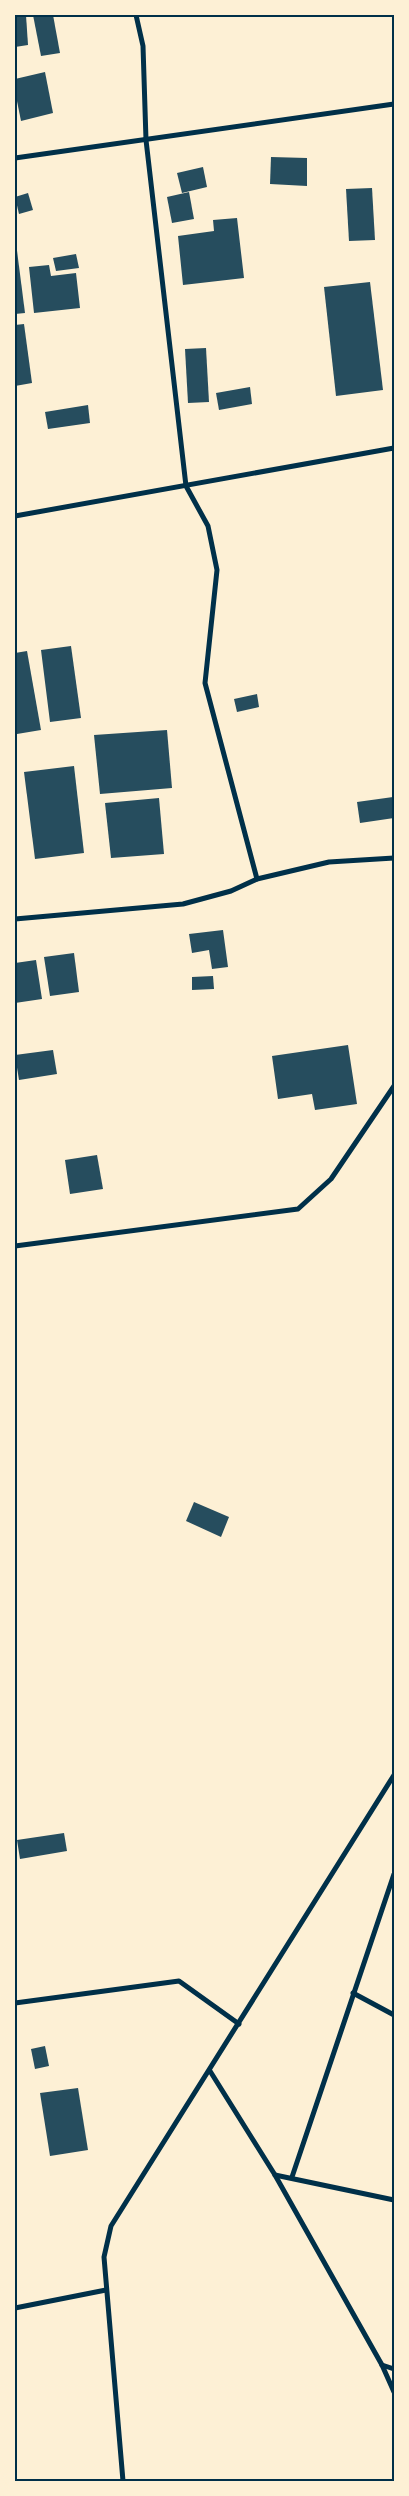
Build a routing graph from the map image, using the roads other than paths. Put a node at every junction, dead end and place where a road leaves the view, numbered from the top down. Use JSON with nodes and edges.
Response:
{"nodes":[{"id":1,"x":136,"y":15,"type":"edge"},
{"id":2,"x":394,"y":104,"type":"edge"},
{"id":3,"x":146,"y":140,"type":"junction"},
{"id":4,"x":15,"y":158,"type":"edge"},
{"id":5,"x":394,"y":448,"type":"edge"},
{"id":6,"x":186,"y":486,"type":"junction"},
{"id":7,"x":15,"y":516,"type":"edge"},
{"id":8,"x":394,"y":858,"type":"edge"},
{"id":9,"x":257,"y":879,"type":"junction"},
{"id":10,"x":15,"y":919,"type":"edge"},
{"id":11,"x":394,"y":1086,"type":"edge"},
{"id":12,"x":15,"y":1246,"type":"edge"},
{"id":13,"x":394,"y":1775,"type":"edge"},
{"id":14,"x":394,"y":1874,"type":"edge"},
{"id":15,"x":353,"y":1993,"type":"junction"},
{"id":16,"x":15,"y":2002,"type":"edge"},
{"id":17,"x":394,"y":2015,"type":"edge"},
{"id":18,"x":239,"y":2024,"type":"junction"},
{"id":19,"x":210,"y":2071,"type":"junction"},
{"id":20,"x":275,"y":2175,"type":"junction"},
{"id":21,"x":292,"y":2177,"type":"junction"},
{"id":22,"x":394,"y":2200,"type":"edge"},
{"id":23,"x":106,"y":2290,"type":"junction"},
{"id":24,"x":15,"y":2308,"type":"edge"},
{"id":25,"x":382,"y":2365,"type":"junction"},
{"id":26,"x":394,"y":2369,"type":"edge"},
{"id":27,"x":394,"y":2392,"type":"edge"},
{"id":28,"x":124,"y":2481,"type":"edge"}],
"edges":[{"from":1,"to":3,"type":"street"},
{"from":2,"to":3,"type":"street"},
{"from":3,"to":4,"type":"street"},
{"from":3,"to":6,"type":"street"},
{"from":5,"to":6,"type":"street"},
{"from":6,"to":7,"type":"street"},
{"from":6,"to":9,"type":"street"},
{"from":8,"to":9,"type":"street"},
{"from":9,"to":10,"type":"street"},
{"from":11,"to":12,"type":"street"},
{"from":13,"to":18,"type":"street"},
{"from":14,"to":15,"type":"street"},
{"from":15,"to":17,"type":"street"},
{"from":15,"to":21,"type":"street"},
{"from":16,"to":18,"type":"street"},
{"from":18,"to":19,"type":"street"},
{"from":19,"to":20,"type":"street"},
{"from":19,"to":23,"type":"street"},
{"from":20,"to":21,"type":"street"},
{"from":20,"to":25,"type":"street"},
{"from":21,"to":22,"type":"street"},
{"from":23,"to":24,"type":"street"},
{"from":23,"to":28,"type":"street"},
{"from":25,"to":26,"type":"street"},
{"from":25,"to":27,"type":"street"}]}
